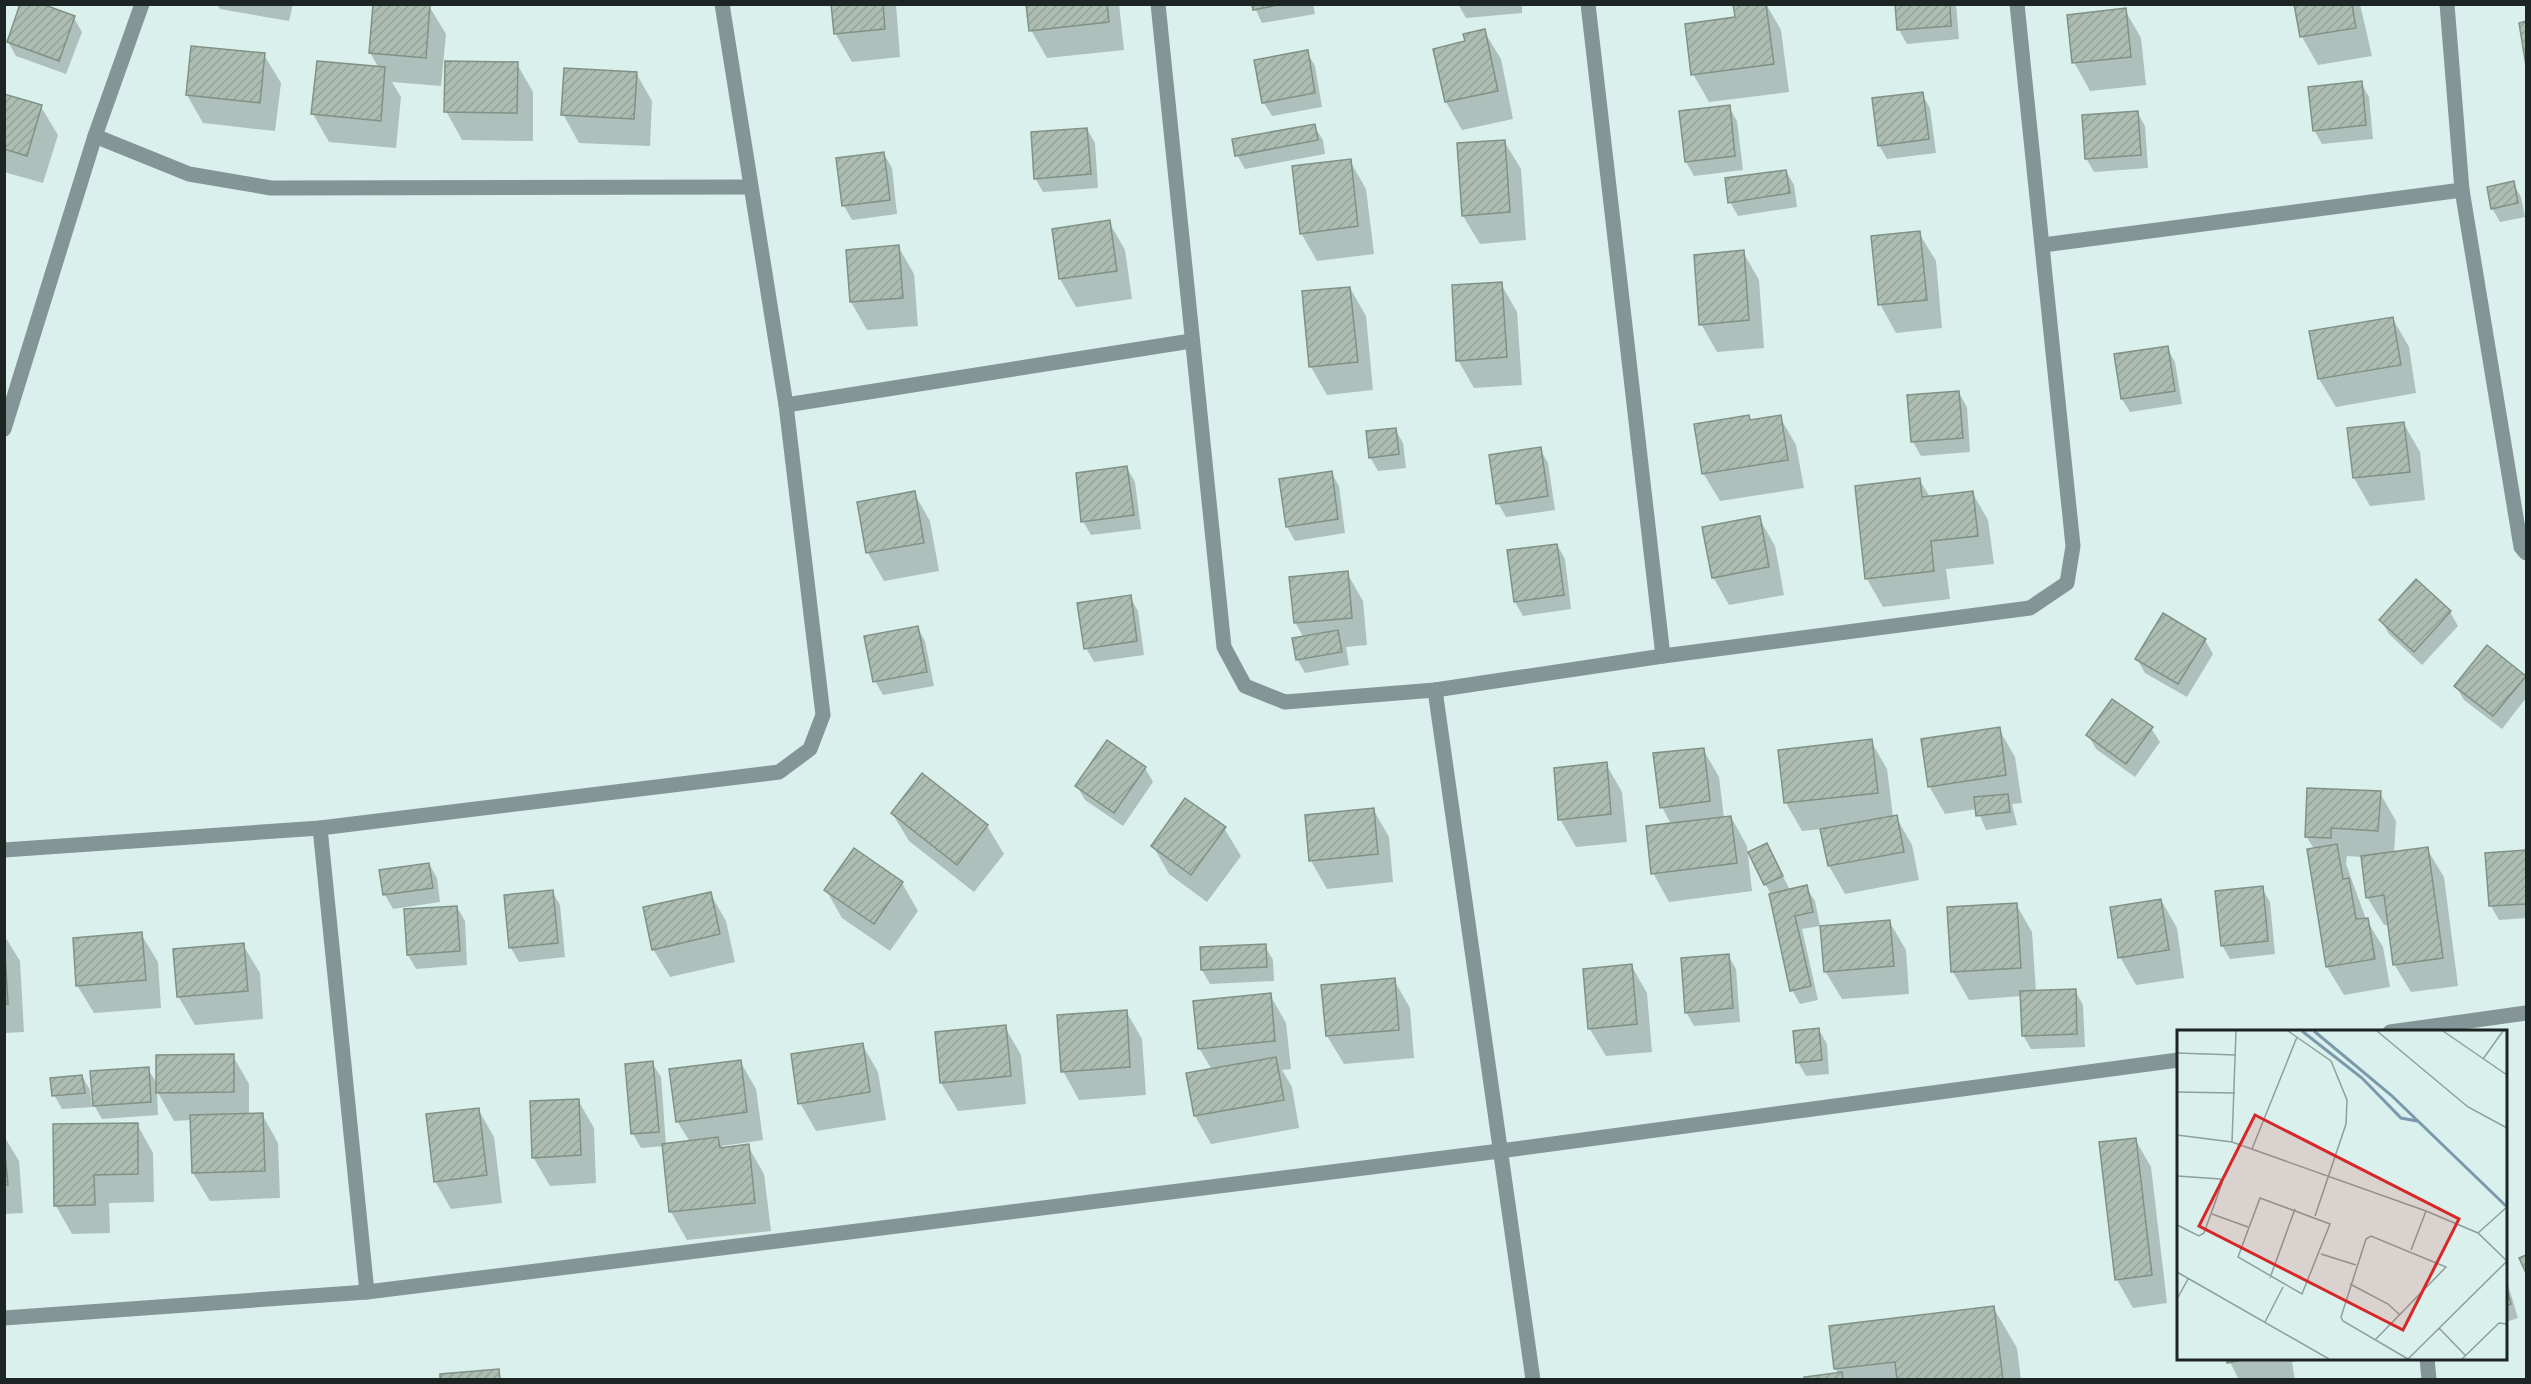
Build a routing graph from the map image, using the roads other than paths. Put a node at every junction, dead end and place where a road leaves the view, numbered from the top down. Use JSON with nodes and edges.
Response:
{"nodes":[{"id":1,"x":142,"y":4,"type":"edge"},
{"id":2,"x":722,"y":4,"type":"edge"},
{"id":3,"x":1158,"y":4,"type":"edge"},
{"id":4,"x":1588,"y":4,"type":"edge"},
{"id":5,"x":2017,"y":4,"type":"edge"},
{"id":6,"x":2447,"y":4,"type":"edge"},
{"id":7,"x":95,"y":136,"type":"junction"},
{"id":8,"x":750,"y":187,"type":"junction"},
{"id":9,"x":2462,"y":190,"type":"junction"},
{"id":10,"x":2043,"y":245,"type":"junction"},
{"id":11,"x":1191,"y":341,"type":"junction"},
{"id":12,"x":786,"y":405,"type":"junction"},
{"id":13,"x":4,"y":429,"type":"edge"},
{"id":14,"x":2526,"y":553,"type":"edge"},
{"id":15,"x":1663,"y":657,"type":"junction"},
{"id":16,"x":1435,"y":690,"type":"junction"},
{"id":17,"x":320,"y":828,"type":"junction"},
{"id":18,"x":4,"y":850,"type":"edge"},
{"id":19,"x":2526,"y":1013,"type":"edge"},
{"id":20,"x":2402,"y":1030,"type":"edge"},
{"id":21,"x":2177,"y":1060,"type":"edge"},
{"id":22,"x":1500,"y":1151,"type":"junction"},
{"id":23,"x":367,"y":1292,"type":"junction"},
{"id":24,"x":4,"y":1318,"type":"edge"},
{"id":25,"x":2427,"y":1360,"type":"edge"},
{"id":26,"x":1533,"y":1380,"type":"edge"},
{"id":27,"x":2429,"y":1380,"type":"edge"}],
"edges":[{"from":1,"to":7,"type":"street"},
{"from":2,"to":8,"type":"street"},
{"from":3,"to":11,"type":"street"},
{"from":4,"to":15,"type":"street"},
{"from":5,"to":10,"type":"street"},
{"from":6,"to":9,"type":"street"},
{"from":7,"to":8,"type":"street"},
{"from":7,"to":13,"type":"street"},
{"from":8,"to":12,"type":"street"},
{"from":9,"to":10,"type":"street"},
{"from":9,"to":14,"type":"street"},
{"from":10,"to":15,"type":"street"},
{"from":11,"to":12,"type":"street"},
{"from":11,"to":16,"type":"street"},
{"from":12,"to":17,"type":"street"},
{"from":15,"to":16,"type":"street"},
{"from":16,"to":22,"type":"street"},
{"from":17,"to":18,"type":"street"},
{"from":17,"to":23,"type":"street"},
{"from":19,"to":20,"type":"street"},
{"from":21,"to":22,"type":"street"},
{"from":22,"to":23,"type":"street"},
{"from":22,"to":26,"type":"street"},
{"from":23,"to":24,"type":"street"},
{"from":25,"to":27,"type":"street"}]}
